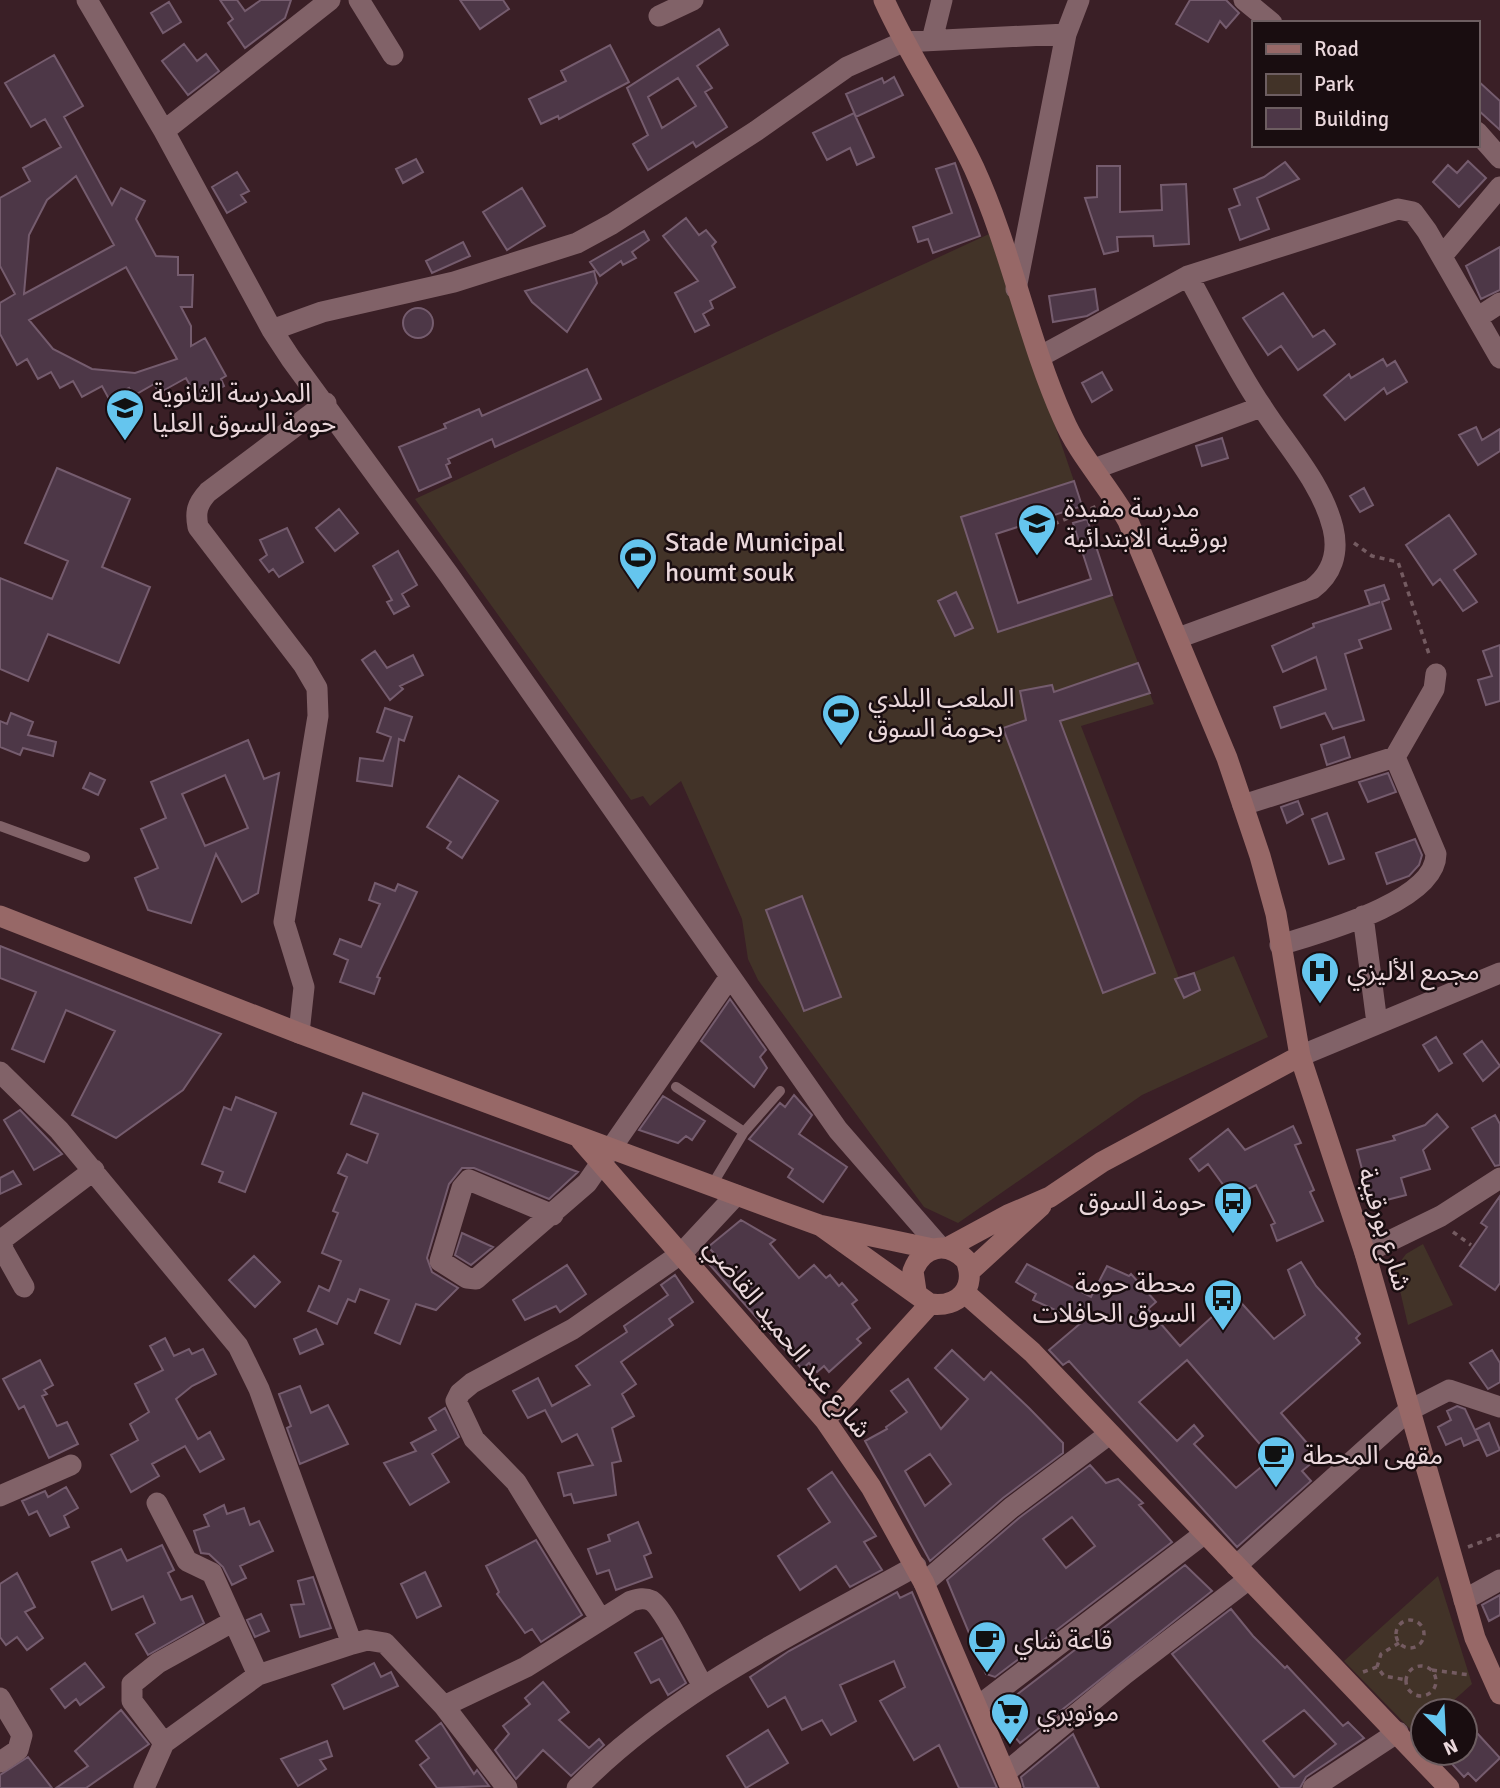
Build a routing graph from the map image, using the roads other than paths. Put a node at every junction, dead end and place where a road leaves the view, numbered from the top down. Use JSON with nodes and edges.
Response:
{"nodes":[{"id":1,"x":87,"y":0,"type":"edge"},
{"id":2,"x":330,"y":0,"type":"edge"},
{"id":3,"x":359,"y":0,"type":"edge"},
{"id":4,"x":693,"y":0,"type":"edge"},
{"id":5,"x":884,"y":0,"type":"edge"},
{"id":6,"x":943,"y":0,"type":"edge"},
{"id":7,"x":1079,"y":0,"type":"edge"},
{"id":8,"x":1244,"y":0,"type":"edge"},
{"id":9,"x":659,"y":16,"type":"dead end"},
{"id":10,"x":1270,"y":21,"type":"edge"},
{"id":11,"x":1066,"y":33,"type":"junction"},
{"id":12,"x":932,"y":40,"type":"junction"},
{"id":13,"x":903,"y":42,"type":"junction"},
{"id":14,"x":393,"y":55,"type":"dead end"},
{"id":15,"x":164,"y":131,"type":"junction"},
{"id":16,"x":1479,"y":134,"type":"edge"},
{"id":17,"x":1500,"y":158,"type":"edge"},
{"id":18,"x":1500,"y":187,"type":"edge"},
{"id":19,"x":1442,"y":256,"type":"junction"},
{"id":20,"x":1188,"y":276,"type":"junction"},
{"id":21,"x":1016,"y":289,"type":"junction"},
{"id":22,"x":1500,"y":303,"type":"edge"},
{"id":23,"x":1477,"y":318,"type":"junction"},
{"id":24,"x":272,"y":330,"type":"junction"},
{"id":25,"x":1041,"y":356,"type":"junction"},
{"id":26,"x":1500,"y":358,"type":"edge"},
{"id":27,"x":326,"y":403,"type":"junction"},
{"id":28,"x":1261,"y":407,"type":"junction"},
{"id":29,"x":1094,"y":470,"type":"junction"},
{"id":30,"x":1178,"y":638,"type":"junction"},
{"id":31,"x":1436,"y":674,"type":"road end"},
{"id":32,"x":1395,"y":757,"type":"junction"},
{"id":33,"x":1243,"y":804,"type":"junction"},
{"id":34,"x":0,"y":826,"type":"edge"},
{"id":35,"x":85,"y":858,"type":"dead end"},
{"id":36,"x":0,"y":916,"type":"edge"},
{"id":37,"x":1363,"y":916,"type":"junction"},
{"id":38,"x":1280,"y":945,"type":"junction"},
{"id":39,"x":1500,"y":973,"type":"edge"},
{"id":40,"x":729,"y":978,"type":"junction"},
{"id":41,"x":1377,"y":1023,"type":"junction"},
{"id":42,"x":299,"y":1033,"type":"junction"},
{"id":43,"x":1300,"y":1056,"type":"junction"},
{"id":44,"x":5,"y":1085,"type":"edge"},
{"id":45,"x":676,"y":1087,"type":"dead end"},
{"id":46,"x":780,"y":1091,"type":"dead end"},
{"id":47,"x":744,"y":1132,"type":"junction"},
{"id":48,"x":607,"y":1157,"type":"junction"},
{"id":49,"x":94,"y":1171,"type":"junction"},
{"id":50,"x":1500,"y":1178,"type":"edge"},
{"id":51,"x":712,"y":1185,"type":"junction"},
{"id":52,"x":736,"y":1195,"type":"junction"},
{"id":53,"x":1050,"y":1197,"type":"junction"},
{"id":54,"x":552,"y":1215,"type":"junction"},
{"id":55,"x":819,"y":1225,"type":"junction"},
{"id":56,"x":940,"y":1248,"type":"junction"},
{"id":57,"x":682,"y":1252,"type":"junction"},
{"id":58,"x":1365,"y":1253,"type":"junction"},
{"id":59,"x":970,"y":1271,"type":"junction"},
{"id":60,"x":24,"y":1287,"type":"dead end"},
{"id":61,"x":965,"y":1293,"type":"junction"},
{"id":62,"x":923,"y":1298,"type":"junction"},
{"id":63,"x":1500,"y":1408,"type":"edge"},
{"id":64,"x":1408,"y":1411,"type":"junction"},
{"id":65,"x":825,"y":1420,"type":"junction"},
{"id":66,"x":1108,"y":1435,"type":"junction"},
{"id":67,"x":71,"y":1465,"type":"dead end"},
{"id":68,"x":2,"y":1489,"type":"edge"},
{"id":69,"x":157,"y":1503,"type":"dead end"},
{"id":70,"x":1205,"y":1533,"type":"junction"},
{"id":71,"x":1243,"y":1573,"type":"junction"},
{"id":72,"x":920,"y":1574,"type":"junction"},
{"id":73,"x":1500,"y":1580,"type":"edge"},
{"id":74,"x":1464,"y":1600,"type":"junction"},
{"id":75,"x":601,"y":1620,"type":"junction"},
{"id":76,"x":232,"y":1622,"type":"junction"},
{"id":77,"x":352,"y":1644,"type":"junction"},
{"id":78,"x":258,"y":1675,"type":"junction"},
{"id":79,"x":703,"y":1686,"type":"junction"},
{"id":80,"x":1496,"y":1687,"type":"edge"},
{"id":81,"x":0,"y":1698,"type":"edge"},
{"id":82,"x":444,"y":1706,"type":"junction"},
{"id":83,"x":976,"y":1707,"type":"junction"},
{"id":84,"x":1398,"y":1732,"type":"junction"},
{"id":85,"x":164,"y":1743,"type":"junction"},
{"id":86,"x":0,"y":1762,"type":"edge"},
{"id":87,"x":1008,"y":1781,"type":"edge"},
{"id":88,"x":1443,"y":1787,"type":"edge"},
{"id":89,"x":144,"y":1788,"type":"edge"},
{"id":90,"x":507,"y":1788,"type":"edge"},
{"id":91,"x":577,"y":1788,"type":"edge"},
{"id":92,"x":1313,"y":1788,"type":"edge"}],
"edges":[{"from":1,"to":15,"type":"street"},
{"from":2,"to":15,"type":"street"},
{"from":3,"to":14,"type":"street"},
{"from":4,"to":9,"type":"street"},
{"from":5,"to":13,"type":"main road","name":"شارع بورقيبة"},
{"from":6,"to":12,"type":"street"},
{"from":7,"to":11,"type":"street"},
{"from":8,"to":10,"type":"street"},
{"from":11,"to":12,"type":"street"},
{"from":11,"to":21,"type":"street"},
{"from":12,"to":13,"type":"street"},
{"from":13,"to":21,"type":"main road","name":"شارع بورقيبة"},
{"from":13,"to":24,"type":"street"},
{"from":15,"to":24,"type":"street"},
{"from":16,"to":17,"type":"street"},
{"from":18,"to":19,"type":"street"},
{"from":19,"to":20,"type":"street"},
{"from":19,"to":23,"type":"street"},
{"from":20,"to":25,"type":"street"},
{"from":20,"to":28,"type":"street"},
{"from":21,"to":25,"type":"main road","name":"شارع بورقيبة"},
{"from":22,"to":23,"type":"street"},
{"from":23,"to":26,"type":"street"},
{"from":24,"to":27,"type":"street"},
{"from":25,"to":29,"type":"main road","name":"شارع بورقيبة"},
{"from":27,"to":40,"type":"street"},
{"from":27,"to":42,"type":"street"},
{"from":28,"to":29,"type":"street"},
{"from":28,"to":30,"type":"street"},
{"from":29,"to":30,"type":"main road","name":"شارع بورقيبة"},
{"from":30,"to":33,"type":"main road","name":"شارع بورقيبة"},
{"from":31,"to":32,"type":"street"},
{"from":32,"to":33,"type":"street"},
{"from":32,"to":37,"type":"street"},
{"from":33,"to":38,"type":"main road","name":"شارع بورقيبة"},
{"from":34,"to":35,"type":"lane"},
{"from":36,"to":42,"type":"main road"},
{"from":37,"to":38,"type":"street"},
{"from":37,"to":41,"type":"street"},
{"from":38,"to":43,"type":"main road","name":"شارع بورقيبة"},
{"from":39,"to":41,"type":"street"},
{"from":40,"to":48,"type":"street"},
{"from":40,"to":56,"type":"street"},
{"from":41,"to":43,"type":"street"},
{"from":42,"to":48,"type":"main road"},
{"from":43,"to":53,"type":"main road"},
{"from":43,"to":58,"type":"main road","name":"شارع بورقيبة"},
{"from":44,"to":49,"type":"street"},
{"from":45,"to":47,"type":"lane"},
{"from":46,"to":47,"type":"lane"},
{"from":47,"to":51,"type":"lane"},
{"from":48,"to":51,"type":"main road"},
{"from":48,"to":54,"type":"street"},
{"from":48,"to":57,"type":"main road","name":"شارع عبد الحميد القاضي"},
{"from":49,"to":60,"type":"street"},
{"from":49,"to":77,"type":"street"},
{"from":50,"to":58,"type":"street"},
{"from":51,"to":52,"type":"main road"},
{"from":52,"to":55,"type":"main road"},
{"from":52,"to":57,"type":"street"},
{"from":53,"to":56,"type":"main road"},
{"from":53,"to":59,"type":"main road"},
{"from":54,"to":54,"type":"street"},
{"from":55,"to":56,"type":"main road"},
{"from":55,"to":62,"type":"main road"},
{"from":56,"to":59,"type":"main road"},
{"from":56,"to":62,"type":"main road"},
{"from":57,"to":65,"type":"main road","name":"شارع عبد الحميد القاضي"},
{"from":57,"to":75,"type":"street"},
{"from":58,"to":64,"type":"main road","name":"شارع بورقيبة"},
{"from":59,"to":61,"type":"main road"},
{"from":61,"to":62,"type":"main road"},
{"from":61,"to":66,"type":"main road"},
{"from":62,"to":65,"type":"main road"},
{"from":63,"to":64,"type":"street"},
{"from":64,"to":71,"type":"street"},
{"from":64,"to":74,"type":"main road","name":"شارع بورقيبة"},
{"from":65,"to":72,"type":"main road","name":"شارع عبد الحميد القاضي"},
{"from":66,"to":70,"type":"main road"},
{"from":66,"to":72,"type":"street"},
{"from":67,"to":68,"type":"street"},
{"from":69,"to":76,"type":"street"},
{"from":70,"to":71,"type":"main road"},
{"from":70,"to":83,"type":"street"},
{"from":71,"to":84,"type":"main road"},
{"from":71,"to":87,"type":"street"},
{"from":72,"to":79,"type":"street"},
{"from":72,"to":83,"type":"main road","name":"شارع عبد الحميد القاضي"},
{"from":73,"to":74,"type":"street"},
{"from":74,"to":80,"type":"main road","name":"شارع بورقيبة"},
{"from":75,"to":79,"type":"street"},
{"from":75,"to":82,"type":"street"},
{"from":76,"to":78,"type":"street"},
{"from":76,"to":85,"type":"street"},
{"from":77,"to":78,"type":"street"},
{"from":77,"to":82,"type":"street"},
{"from":78,"to":85,"type":"street"},
{"from":79,"to":91,"type":"street"},
{"from":81,"to":86,"type":"street"},
{"from":82,"to":90,"type":"street"},
{"from":83,"to":87,"type":"main road","name":"شارع عبد الحميد القاضي"},
{"from":84,"to":88,"type":"main road"},
{"from":84,"to":92,"type":"street"},
{"from":85,"to":89,"type":"street"}]}
